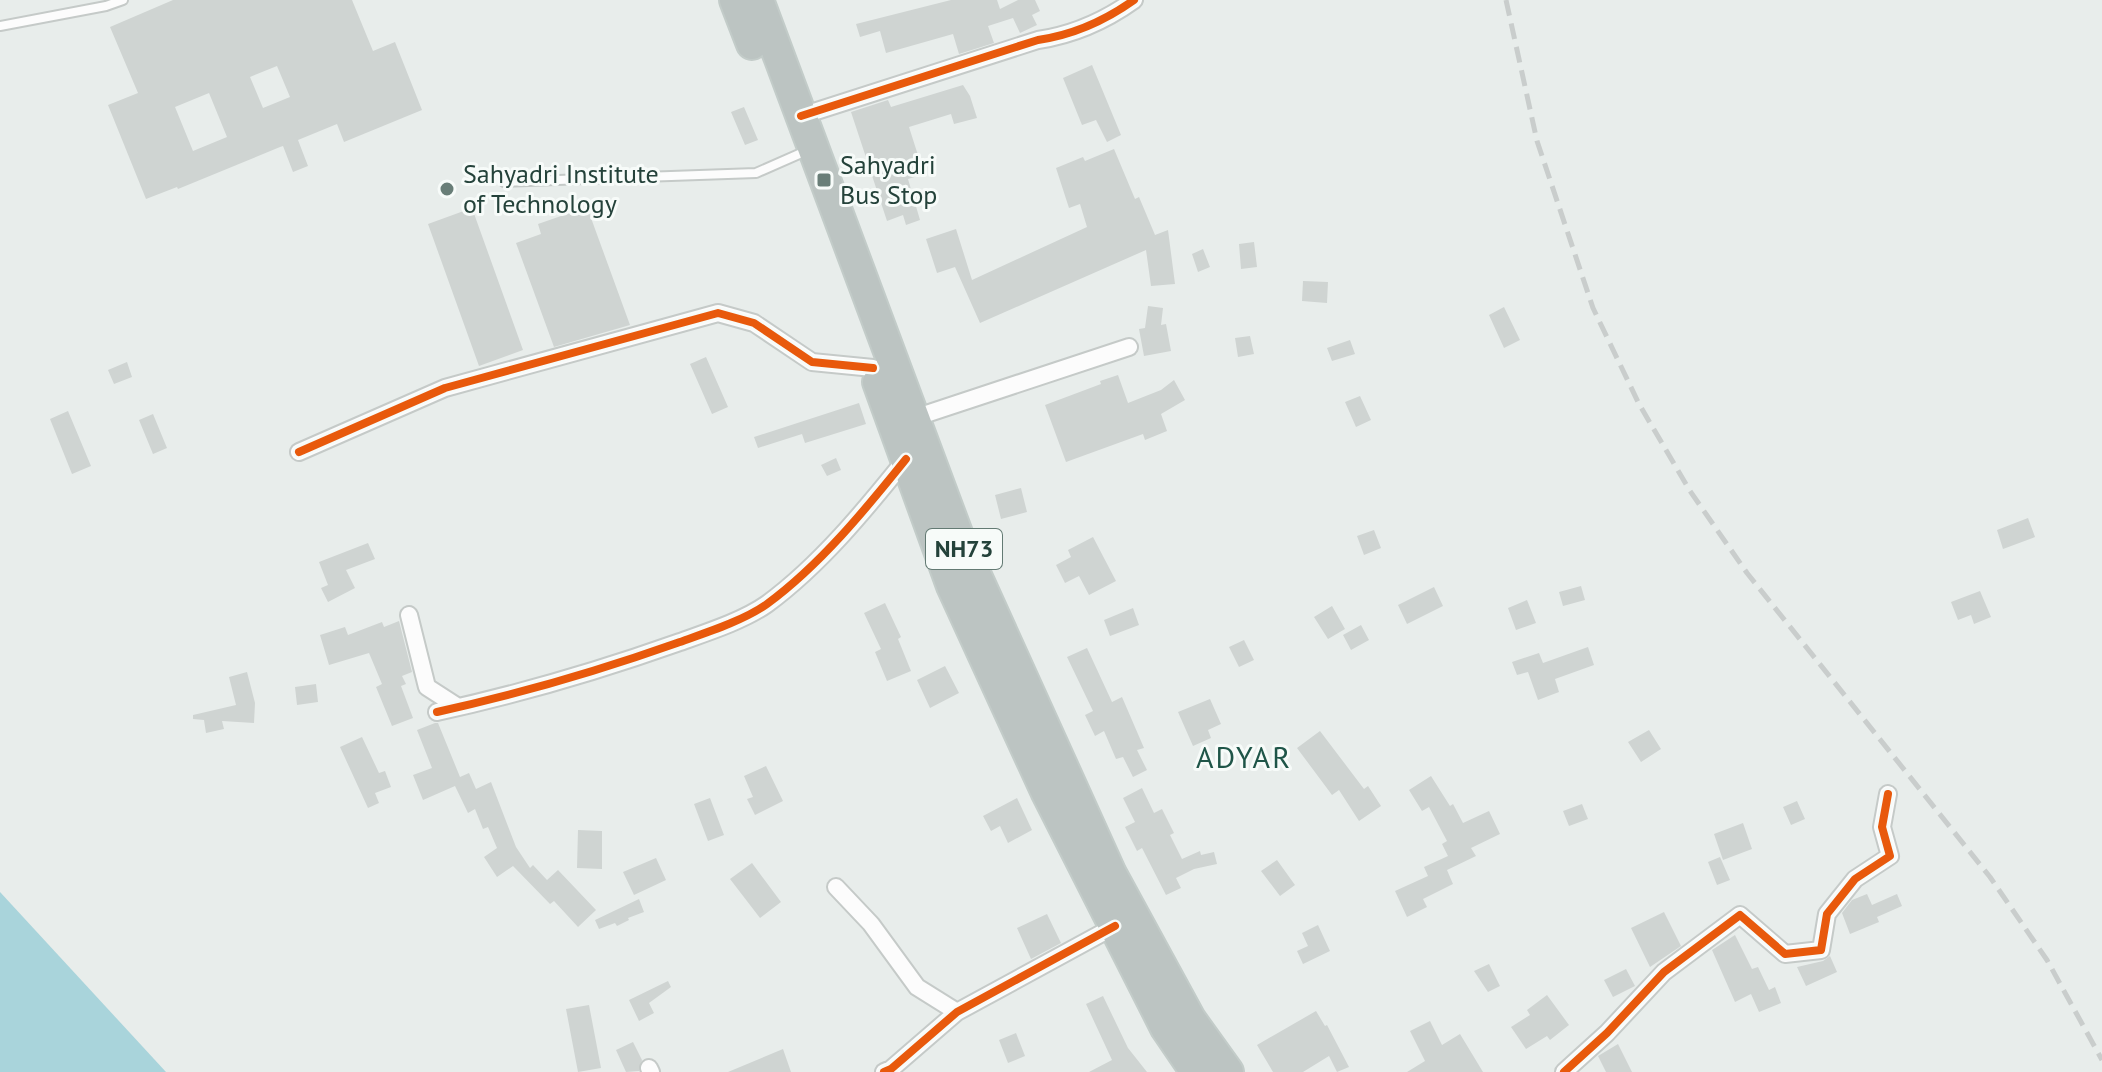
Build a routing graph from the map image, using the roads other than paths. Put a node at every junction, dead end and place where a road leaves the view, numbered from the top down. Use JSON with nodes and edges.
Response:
{"nodes":[{"id":1,"x":123,"y":0,"type":"edge"},
{"id":2,"x":735,"y":0,"type":"edge"},
{"id":3,"x":758,"y":0,"type":"edge"},
{"id":4,"x":1134,"y":0,"type":"edge"},
{"id":5,"x":104,"y":3,"type":"edge"},
{"id":6,"x":0,"y":26,"type":"edge"},
{"id":7,"x":801,"y":116,"type":"junction"},
{"id":8,"x":803,"y":152,"type":"junction"},
{"id":9,"x":504,"y":182,"type":"dead end"},
{"id":10,"x":1129,"y":347,"type":"dead end"},
{"id":11,"x":873,"y":368,"type":"junction"},
{"id":12,"x":914,"y":418,"type":"junction"},
{"id":13,"x":299,"y":452,"type":"dead end"},
{"id":14,"x":906,"y":459,"type":"junction"},
{"id":15,"x":409,"y":615,"type":"dead end"},
{"id":16,"x":458,"y":707,"type":"junction"},
{"id":17,"x":437,"y":712,"type":"dead end"},
{"id":18,"x":1888,"y":794,"type":"dead end"},
{"id":19,"x":836,"y":887,"type":"dead end"},
{"id":20,"x":1115,"y":926,"type":"junction"},
{"id":21,"x":957,"y":1012,"type":"junction"},
{"id":22,"x":889,"y":1071,"type":"edge"},
{"id":23,"x":1193,"y":1071,"type":"edge"},
{"id":24,"x":1228,"y":1072,"type":"edge"},
{"id":25,"x":1564,"y":1072,"type":"edge"}],
"edges":[{"from":1,"to":5,"type":"lane"},
{"from":2,"to":8,"type":"highway","number":"NH73"},
{"from":3,"to":7,"type":"highway","number":"NH73"},
{"from":4,"to":7,"type":"street"},
{"from":5,"to":6,"type":"lane"},
{"from":7,"to":8,"type":"highway","number":"NH73"},
{"from":8,"to":9,"type":"lane"},
{"from":8,"to":11,"type":"highway","number":"NH73"},
{"from":8,"to":12,"type":"highway","number":"NH73"},
{"from":10,"to":12,"type":"street"},
{"from":11,"to":13,"type":"street"},
{"from":11,"to":14,"type":"highway","number":"NH73"},
{"from":12,"to":24,"type":"highway","number":"NH73"},
{"from":14,"to":16,"type":"street"},
{"from":14,"to":20,"type":"highway","number":"NH73"},
{"from":15,"to":16,"type":"street"},
{"from":16,"to":17,"type":"street"},
{"from":18,"to":25,"type":"street"},
{"from":19,"to":21,"type":"street"},
{"from":20,"to":21,"type":"street"},
{"from":20,"to":23,"type":"highway","number":"NH73"},
{"from":21,"to":22,"type":"street"}]}
